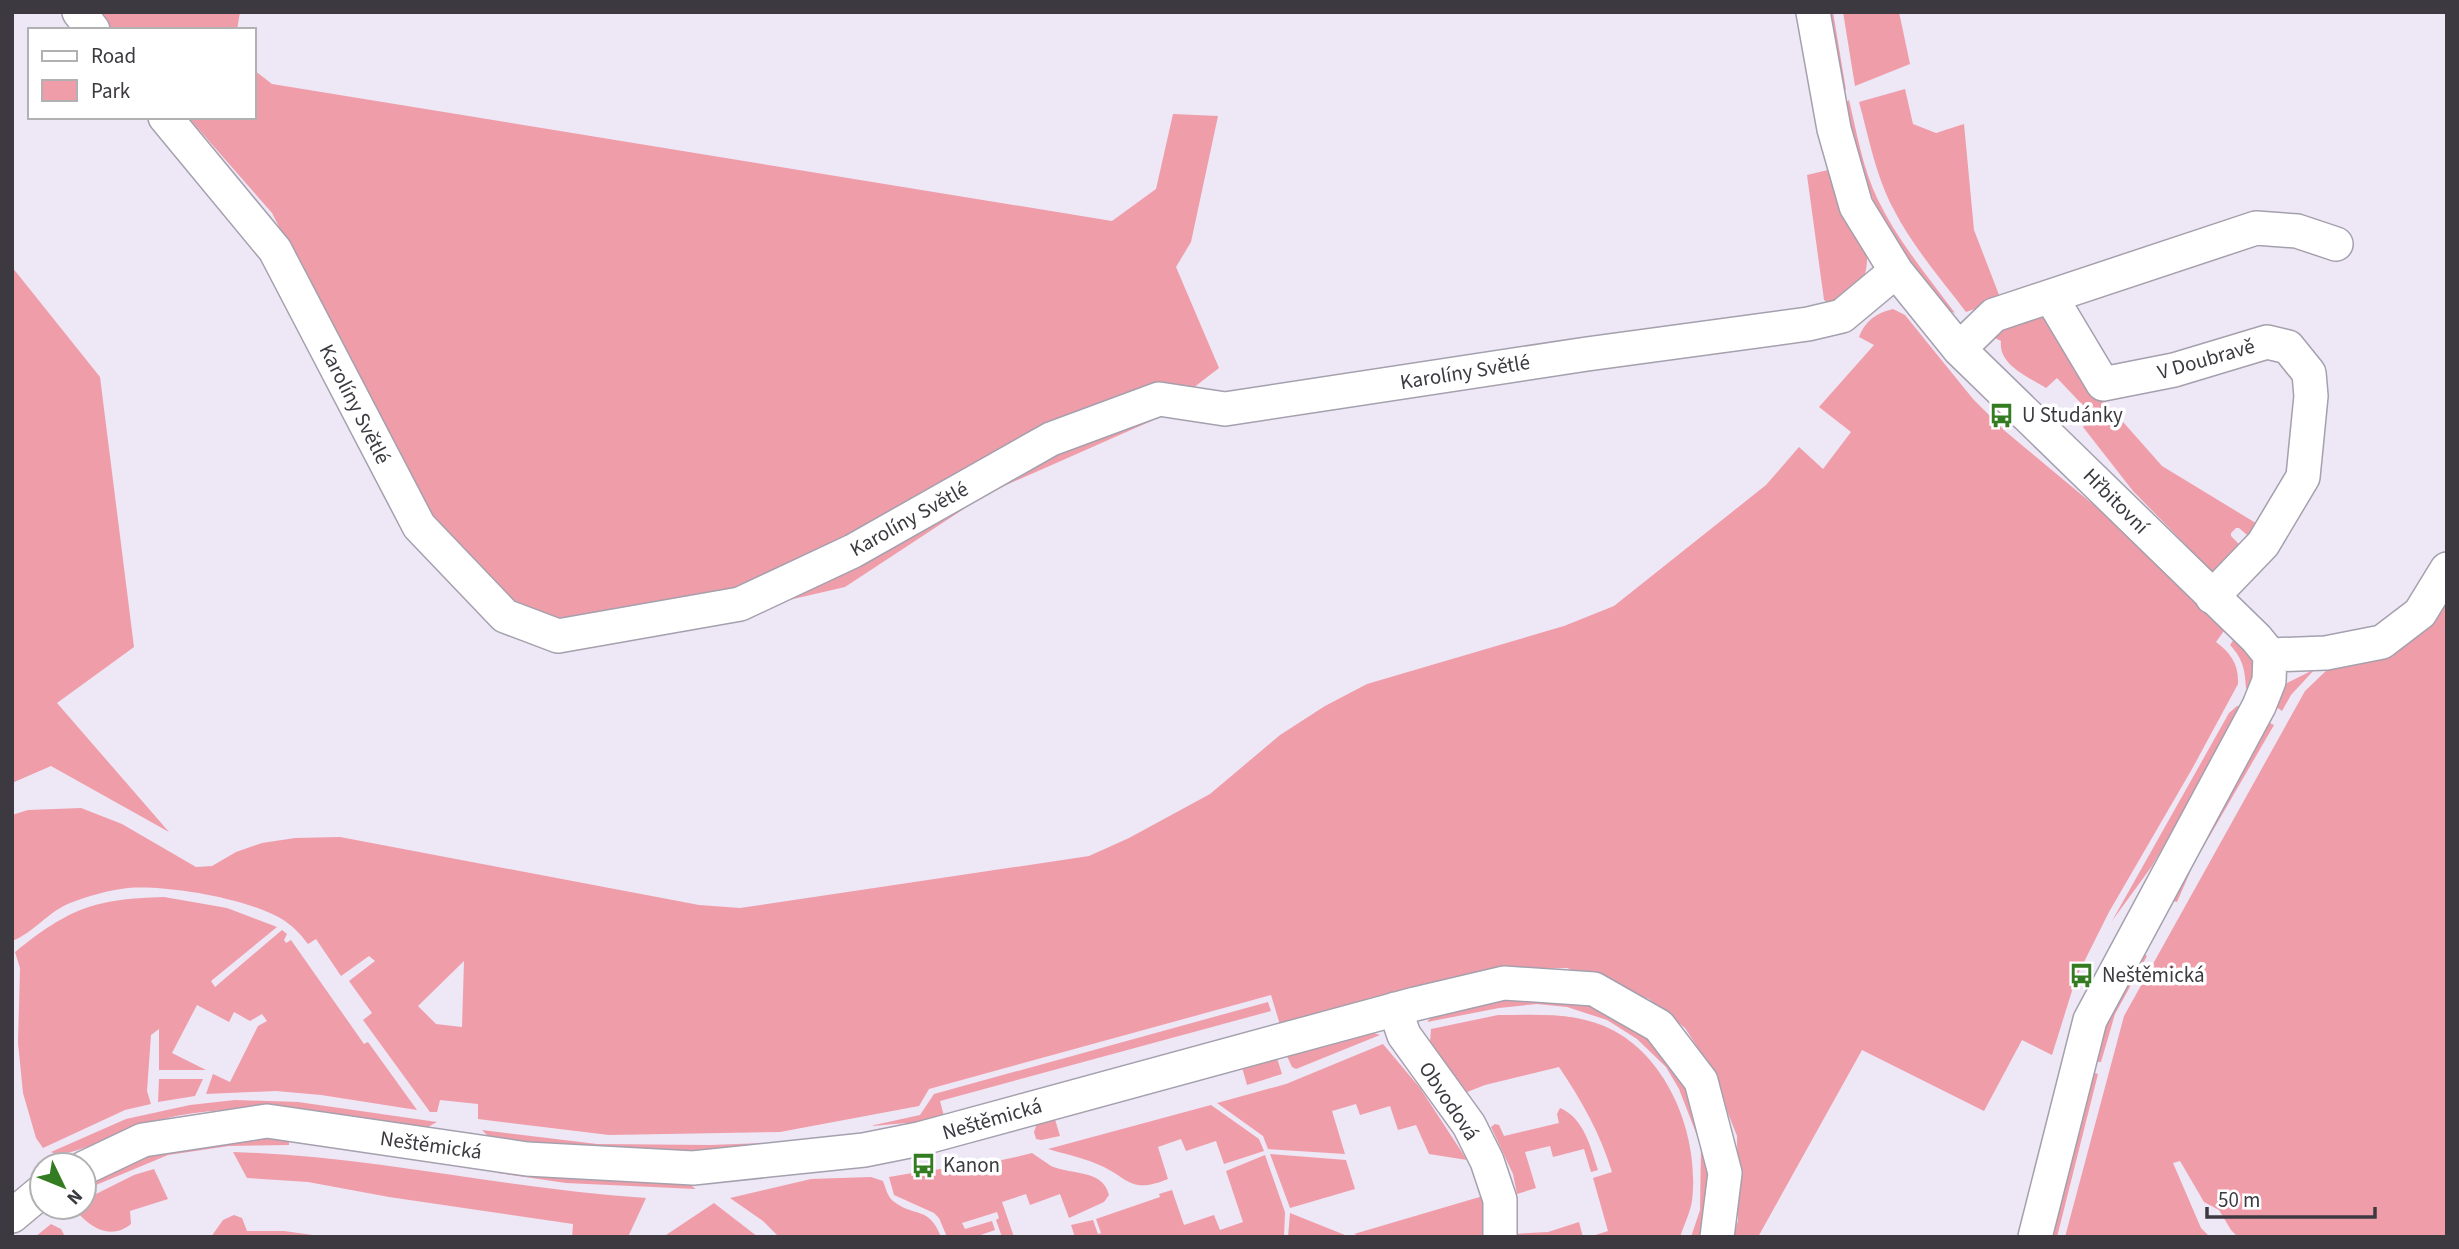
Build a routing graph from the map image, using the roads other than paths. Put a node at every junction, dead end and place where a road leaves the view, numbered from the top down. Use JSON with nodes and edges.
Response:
{"nodes":[{"id":1,"x":79,"y":12,"type":"edge"},
{"id":2,"x":1813,"y":12,"type":"edge"},
{"id":3,"x":91,"y":28,"type":"edge"},
{"id":4,"x":166,"y":119,"type":"edge"},
{"id":5,"x":2336,"y":244,"type":"dead end"},
{"id":6,"x":1896,"y":271,"type":"junction"},
{"id":7,"x":2052,"y":297,"type":"junction"},
{"id":8,"x":1959,"y":349,"type":"junction"},
{"id":9,"x":2447,"y":569,"type":"edge"},
{"id":10,"x":2212,"y":597,"type":"junction"},
{"id":11,"x":2270,"y":655,"type":"junction"},
{"id":12,"x":1395,"y":1009,"type":"junction"},
{"id":13,"x":98,"y":1161,"type":"edge"},
{"id":14,"x":28,"y":1203,"type":"edge"},
{"id":15,"x":12,"y":1216,"type":"edge"},
{"id":16,"x":1500,"y":1237,"type":"edge"},
{"id":17,"x":1717,"y":1237,"type":"edge"},
{"id":18,"x":2035,"y":1237,"type":"edge"}],
"edges":[{"from":1,"to":3,"type":"street"},
{"from":2,"to":6,"type":"street","name":"Hřbitovní"},
{"from":4,"to":6,"type":"street","name":"Karolíny Světlé"},
{"from":5,"to":7,"type":"street"},
{"from":6,"to":8,"type":"street","name":"Hřbitovní"},
{"from":7,"to":8,"type":"street"},
{"from":7,"to":10,"type":"street","name":"V Doubravě"},
{"from":8,"to":10,"type":"street","name":"Hřbitovní"},
{"from":9,"to":11,"type":"street"},
{"from":10,"to":11,"type":"street","name":"Hřbitovní"},
{"from":11,"to":18,"type":"street"},
{"from":12,"to":13,"type":"street","name":"Neštěmická"},
{"from":12,"to":16,"type":"street","name":"Obvodová"},
{"from":12,"to":17,"type":"street","name":"Neštěmická"},
{"from":14,"to":15,"type":"street"}]}
